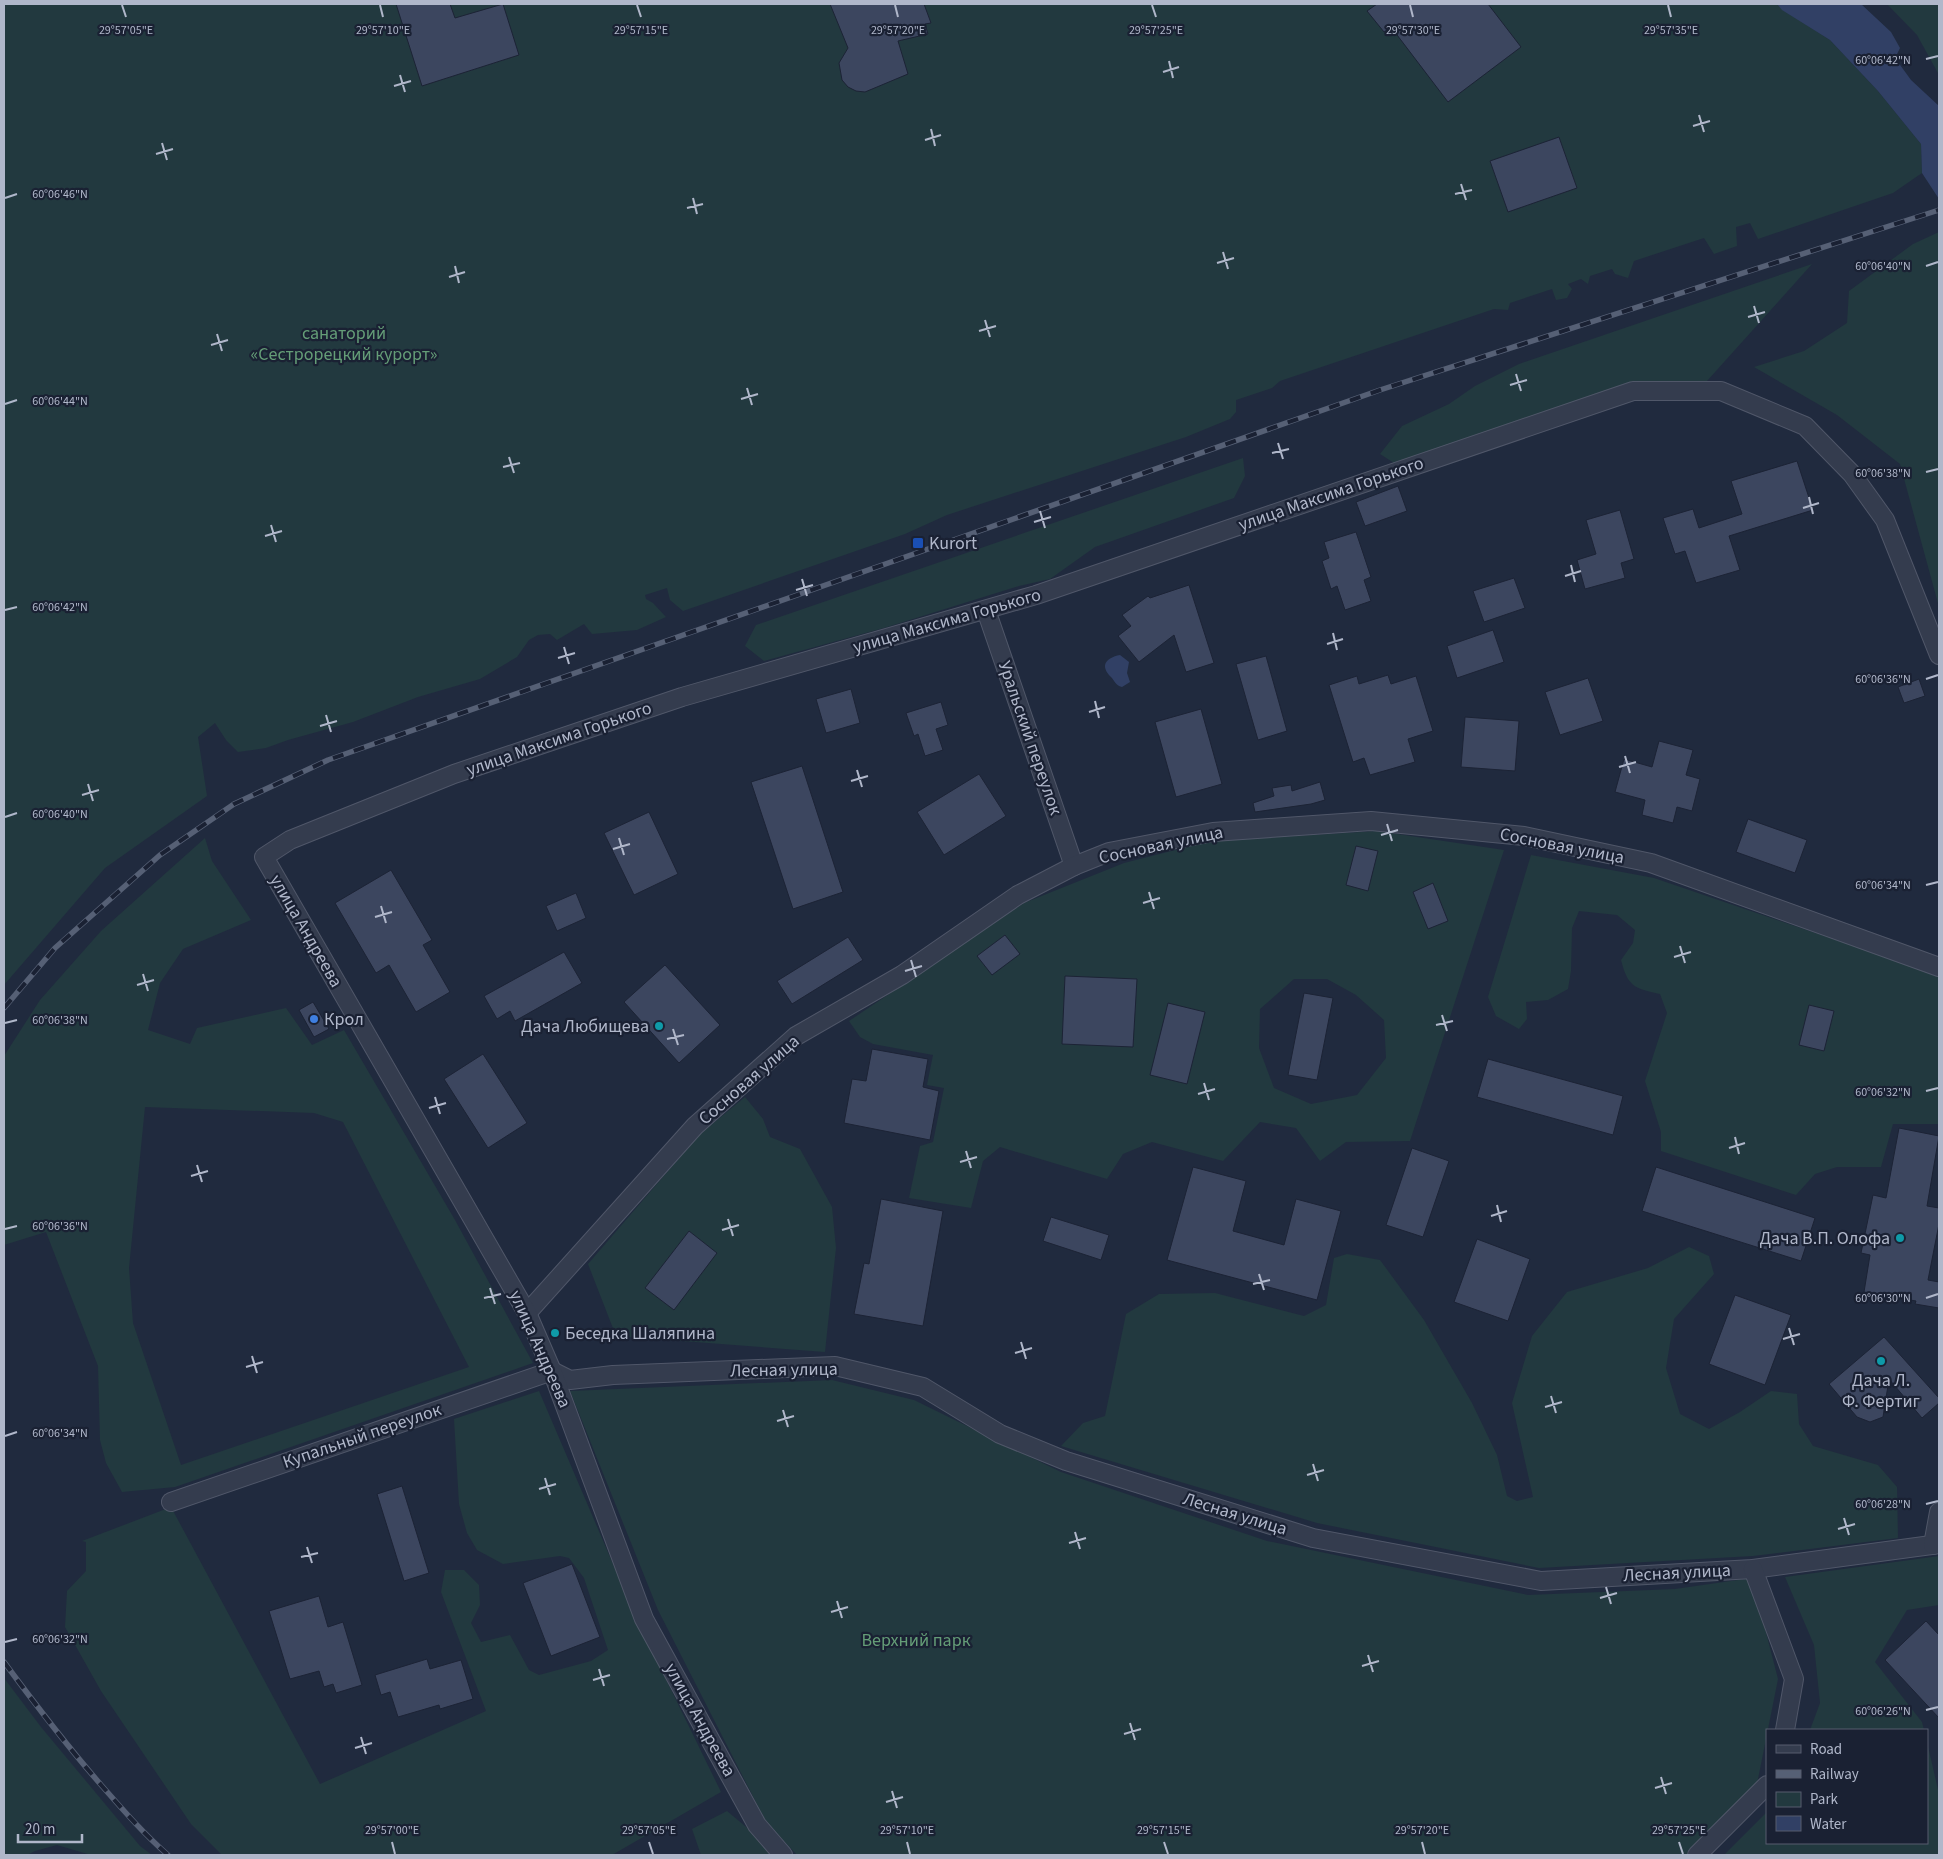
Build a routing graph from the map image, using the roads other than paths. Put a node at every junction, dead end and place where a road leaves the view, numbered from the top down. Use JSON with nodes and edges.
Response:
{"nodes":[{"id":1,"x":986,"y":610,"type":"junction"},
{"id":2,"x":1939,"y":655,"type":"edge"},
{"id":3,"x":264,"y":858,"type":"joint"},
{"id":4,"x":1074,"y":866,"type":"junction"},
{"id":5,"x":1939,"y":968,"type":"edge"},
{"id":6,"x":527,"y":1313,"type":"junction"},
{"id":7,"x":552,"y":1371,"type":"junction"},
{"id":8,"x":171,"y":1502,"type":"dead end"},
{"id":9,"x":1939,"y":1512,"type":"edge"},
{"id":10,"x":1936,"y":1544,"type":"edge"},
{"id":11,"x":1753,"y":1569,"type":"junction"},
{"id":12,"x":1785,"y":1729,"type":"edge"},
{"id":13,"x":1766,"y":1786,"type":"edge"},
{"id":14,"x":783,"y":1855,"type":"edge"},
{"id":15,"x":1697,"y":1855,"type":"edge"}],
"edges":[{"from":1,"to":2,"type":"street","name":"улица Максима Горького"},
{"from":1,"to":3,"type":"street","name":"улица Максима Горького"},
{"from":1,"to":4,"type":"street","name":"Уральский переулок"},
{"from":3,"to":6,"type":"street","name":"улица Андреева"},
{"from":4,"to":5,"type":"street","name":"Сосновая улица"},
{"from":4,"to":6,"type":"street","name":"Сосновая улица"},
{"from":6,"to":7,"type":"street","name":"улица Андреева"},
{"from":7,"to":8,"type":"street","name":"Купальный переулок"},
{"from":7,"to":11,"type":"street","name":"Лесная улица"},
{"from":7,"to":14,"type":"street","name":"улица Андреева"},
{"from":9,"to":10,"type":"street"},
{"from":10,"to":11,"type":"street","name":"Лесная улица"},
{"from":11,"to":12,"type":"street"},
{"from":13,"to":15,"type":"street"}]}
